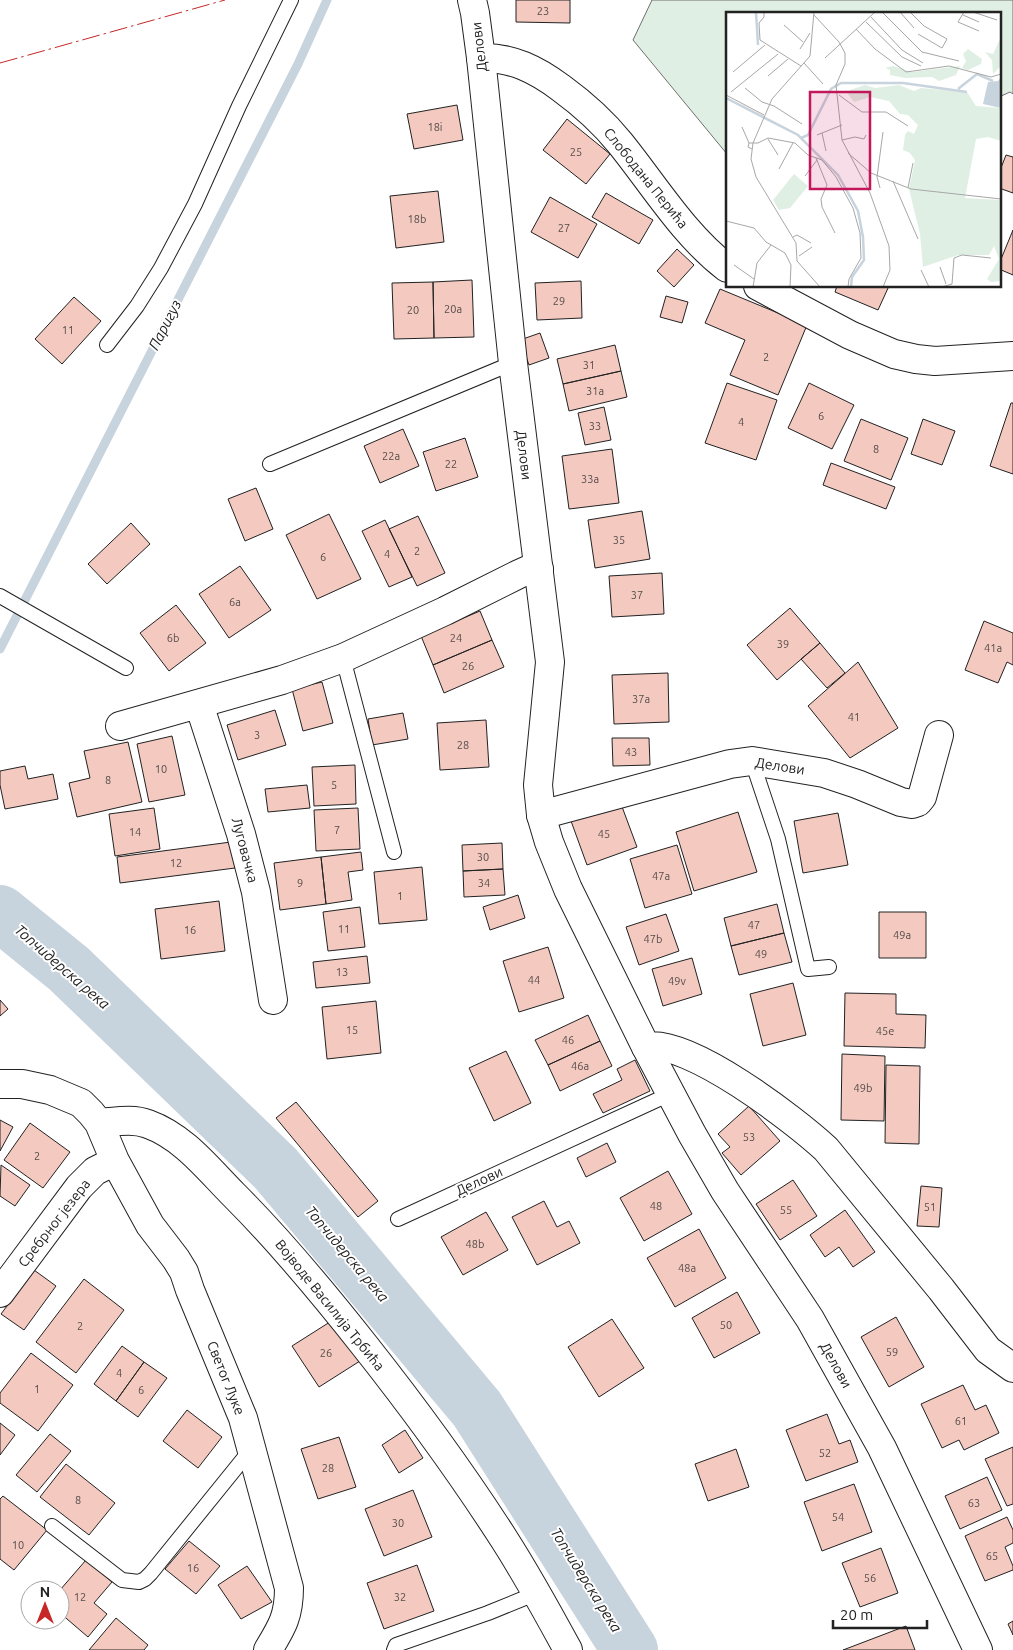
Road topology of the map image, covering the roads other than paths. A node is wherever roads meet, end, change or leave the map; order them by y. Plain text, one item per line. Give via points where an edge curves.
1 (291, 0) edge
2 (472, 0) edge
3 (481, 58) junction
4 (726, 267) edge
5 (762, 288) edge
6 (107, 345) dead end
7 (1013, 356) edge
8 (513, 363) junction
9 (270, 464) dead end
10 (539, 569) junction
11 (4, 598) edge
12 (343, 658) junction
13 (126, 668) dead end
14 (199, 704) junction
15 (120, 726) dead end
16 (939, 735) dead end
17 (752, 761) junction
18 (541, 815) junction
19 (394, 852) dead end
20 (830, 967) dead end
21 (273, 1000) dead end
22 (646, 1047) junction
23 (0, 1084) edge
24 (670, 1094) junction
25 (99, 1123) junction
26 (115, 1161) junction
27 (398, 1218) dead end
28 (0, 1293) edge
29 (1013, 1368) edge
30 (252, 1454) junction
31 (52, 1526) dead end
32 (536, 1593) junction
33 (268, 1650) edge
34 (394, 1650) edge
35 (568, 1650) edge
36 (978, 1650) edge

1 - 6 lane via 162,268
2 - 3 street, Делови
3 - 4 street, Слободана Перића via 504,59 530,68 575,98 619,141 701,246
3 - 8 street, Делови
5 - 7 street via 850,335 894,354 935,361
8 - 9 lane
8 - 10 street, Делови
10 - 12 street via 519,574
10 - 18 street, Делови via 550,662 538,785
11 - 13 lane
12 - 14 street
12 - 19 lane
14 - 15 street
14 - 21 street, Луговачка via 254,882
16 - 17 street, Делови via 922,797 912,804 831,775
17 - 18 street, Делови via 730,764
17 - 20 lane via 778,840 808,969
18 - 22 street, Делови via 568,889
22 - 24 street, Делови
22 - 29 street via 665,1047 696,1058 809,1133 826,1149 988,1350
23 - 25 street via 22,1084 50,1090 80,1104
24 - 27 lane, Делови
24 - 36 street, Делови via 725,1191 810,1319 882,1448
25 - 26 street, Светог Луке
25 - 32 street, Војводе Василија Трбића via 137,1121 164,1132 192,1151 263,1224 342,1317 438,1443
26 - 28 street, Сребрног језера via 95,1171 79,1187
26 - 30 street, Светог Луке via 150,1225 184,1272 243,1418
30 - 31 lane via 244,1458 151,1573 139,1582 122,1580
30 - 33 street, Светог Луке via 289,1588 289,1605 283,1625
32 - 34 lane via 396,1646
32 - 35 street, Војводе Василија Трбића

